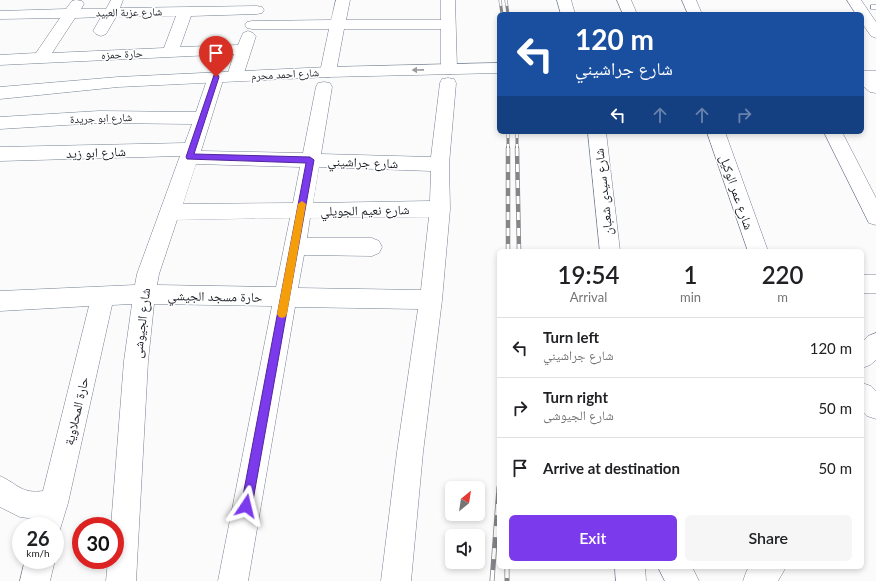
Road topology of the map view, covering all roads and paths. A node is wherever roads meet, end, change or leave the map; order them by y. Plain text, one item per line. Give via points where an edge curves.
1 (7, 0) edge
2 (41, 0) edge
3 (80, 0) edge
4 (343, 0) edge
5 (448, 0) edge
6 (564, 0) edge
7 (624, 0) edge
8 (688, 0) edge
9 (854, 0) edge
10 (259, 5) edge
11 (114, 6) edge
12 (155, 6) edge
13 (190, 7) edge
14 (0, 9) edge
15 (870, 10) edge
16 (567, 12) edge
17 (629, 12) edge
18 (693, 12) edge
19 (71, 13) junction
20 (31, 14) junction
21 (0, 15) edge
22 (338, 24) junction
23 (448, 24) junction
24 (252, 25) junction
25 (101, 31) dead end
26 (876, 33) edge
27 (244, 49) junction
28 (170, 52) junction
29 (41, 58) junction
30 (0, 60) edge
31 (497, 68) edge
32 (448, 76) junction
33 (876, 76) edge
34 (864, 77) edge
35 (326, 79) junction
36 (864, 79) edge
37 (221, 81) junction
38 (497, 82) edge
39 (876, 88) edge
40 (0, 93) edge
41 (0, 104) edge
42 (203, 118) junction
43 (0, 123) edge
44 (597, 134) edge
45 (717, 134) edge
46 (834, 134) edge
47 (191, 153) junction
48 (0, 154) edge
49 (310, 160) junction
50 (440, 164) junction
51 (440, 209) junction
52 (301, 210) junction
53 (170, 212) junction
54 (876, 217) edge
55 (294, 246) junction
56 (372, 247) dead end
57 (610, 249) edge
58 (757, 249) edge
59 (864, 284) edge
60 (876, 284) edge
61 (144, 294) junction
62 (103, 296) junction
63 (285, 297) junction
64 (431, 300) junction
65 (0, 301) edge
66 (876, 344) edge
67 (864, 355) edge
68 (864, 397) edge
69 (876, 407) edge
70 (0, 490) edge
71 (51, 514) edge
72 (38, 569) edge
73 (675, 569) edge
74 (769, 569) edge
75 (35, 581) edge
76 (121, 581) edge
77 (232, 581) edge
78 (396, 581) edge
79 (684, 581) edge
80 (758, 581) edge

1 - 14 street
2 - 20 street
3 - 19 street
4 - 22 street
5 - 23 street
6 - 16 street
7 - 17 street
8 - 18 street
9 - 15 street
10 - 13 street, شارع عزبة العبيد
10 - 24 street, شارع الجيوشى
11 - 12 street, شارع عزبة العبيد
11 - 19 street, شارع عزبة العبيد
11 - 25 street
12 - 13 street, شارع عزبة العبيد
13 - 28 street
15 - 26 street
19 - 20 street, شارع عزبة العبيد
19 - 29 street
20 - 21 street, شارع عزبة العبيد
22 - 23 street
22 - 24 street
22 - 35 street
23 - 32 street
24 - 27 street, شارع الجيوشى
27 - 28 street, حارة حمزه
27 - 37 street, شارع الجيوشى
28 - 29 street, حارة حمزه
29 - 30 street, حارة حمزه
31 - 32 street, شارع احمد محرم
32 - 35 street, شارع احمد محرم
32 - 38 street, شارع احمد محرم
32 - 50 street
33 - 34 street
35 - 37 street, شارع احمد محرم
35 - 37 street, شارع احمد محرم
35 - 49 street
36 - 39 street
37 - 40 street, شارع احمد محرم via 118,82
37 - 41 street, شارع احمد محرم
37 - 42 street, شارع الجيوشى
42 - 43 street, شارع ابو جريدة via 106,117
42 - 47 street, شارع الجيوشى
44 - 57 street, شارع سيدى شعبان
45 - 58 street, شارع عمر الوكيل
46 - 54 street
47 - 48 street, شارع ابو زيد
47 - 49 street, شارع جراشيني
47 - 53 street, شارع الجيوشى
49 - 50 street, شارع جراشيني
49 - 52 street
50 - 51 street
51 - 52 street, شارع نعيم الجويلي
51 - 64 street
52 - 53 street, شارع نعيم الجويلي
52 - 55 street
53 - 61 street, شارع الجيوشى via 148,274
55 - 56 street
55 - 63 street
59 - 60 street
61 - 62 street, حارة مسجد الجيشي
61 - 63 street, حارة مسجد الجيشي
61 - 76 street, شارع الجيوشى via 136,361
62 - 65 street, حارة مسجد الجيشي
62 - 71 street, حارة المحلاوية
63 - 64 street, حارة مسجد الجيشي
63 - 77 street
64 - 78 street via 410,452
66 - 67 street
68 - 69 street
70 - 71 street via 22,504
72 - 75 street
73 - 79 street
74 - 80 street

